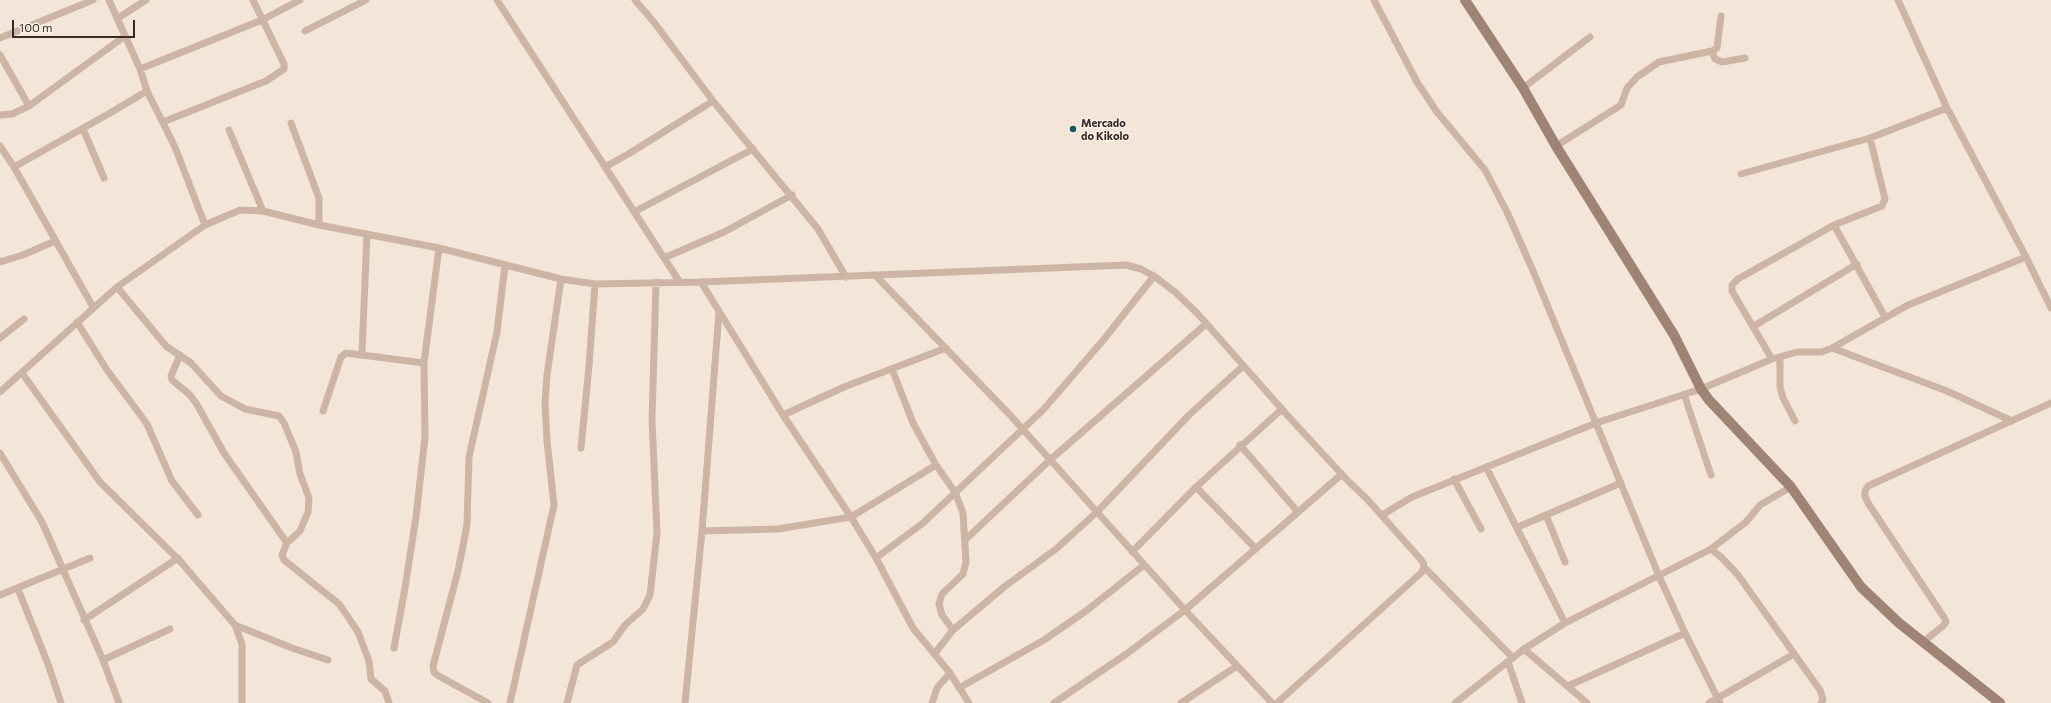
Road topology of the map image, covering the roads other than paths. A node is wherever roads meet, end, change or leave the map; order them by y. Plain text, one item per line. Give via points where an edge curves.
1 (92, 0) edge
2 (109, 0) edge
3 (146, 0) edge
4 (252, 0) edge
5 (300, 0) edge
6 (366, 0) edge
7 (497, 0) edge
8 (635, 0) edge
9 (1374, 0) edge
10 (1465, 0) edge
11 (1898, 0) edge
12 (1721, 16) dead end
13 (118, 18) junction
14 (262, 20) junction
15 (305, 31) dead end
16 (124, 36) junction
17 (1590, 37) dead end
18 (0, 38) edge
19 (1712, 52) junction
20 (0, 55) edge
21 (1745, 58) dead end
22 (140, 69) junction
23 (1523, 88) junction
24 (147, 91) junction
25 (713, 101) junction
26 (29, 106) junction
27 (1948, 108) junction
28 (0, 115) edge
29 (163, 122) junction
30 (291, 123) dead end
31 (83, 129) junction
32 (229, 130) dead end
33 (1870, 138) junction
34 (1556, 146) junction
35 (1, 149) edge
36 (753, 149) junction
37 (14, 167) junction
38 (605, 167) junction
39 (1741, 174) dead end
40 (104, 178) dead end
41 (792, 195) junction
42 (263, 211) junction
43 (634, 212) junction
44 (205, 225) junction
45 (319, 225) junction
46 (1834, 225) junction
47 (367, 234) junction
48 (55, 241) junction
49 (439, 248) junction
50 (2026, 257) junction
51 (664, 258) junction
52 (0, 262) edge
53 (1857, 264) junction
54 (506, 265) junction
55 (876, 276) junction
56 (1154, 276) junction
57 (846, 277) junction
58 (561, 279) junction
59 (679, 281) junction
60 (656, 282) junction
61 (701, 282) junction
62 (595, 284) junction
63 (117, 287) junction
64 (93, 308) junction
65 (2051, 308) edge
66 (719, 312) junction
67 (1885, 317) junction
68 (24, 319) dead end
69 (77, 322) junction
70 (1206, 324) junction
71 (1754, 326) junction
72 (0, 338) edge
73 (946, 348) junction
74 (1832, 348) junction
75 (362, 353) junction
76 (180, 355) junction
77 (1780, 357) junction
78 (1772, 359) junction
79 (424, 362) junction
80 (1243, 366) junction
81 (892, 369) junction
82 (22, 373) junction
83 (1701, 389) junction
84 (0, 392) edge
85 (1684, 394) junction
86 (2051, 403) edge
87 (1282, 409) junction
88 (323, 411) dead end
89 (783, 415) junction
90 (1795, 421) dead end
91 (2012, 421) junction
92 (1596, 423) junction
93 (1022, 429) junction
94 (1240, 445) junction
95 (580, 448) dead end
96 (0, 453) edge
97 (1050, 460) junction
98 (2, 465) edge
99 (936, 465) junction
100 (1486, 466) junction
101 (1342, 474) junction
102 (1711, 475) dead end
103 (1454, 480) junction
104 (1621, 483) junction
105 (1196, 487) junction
106 (1791, 487) junction
107 (955, 492) junction
108 (1097, 512) junction
109 (1298, 512) junction
110 (198, 515) dead end
111 (1382, 515) junction
112 (1546, 515) junction
113 (851, 517) junction
114 (1518, 527) junction
115 (1481, 529) dead end
116 (702, 531) junction
117 (966, 539) junction
118 (287, 543) junction
119 (1256, 548) junction
120 (1711, 549) junction
121 (1132, 552) junction
122 (90, 558) dead end
123 (178, 558) junction
124 (876, 558) junction
125 (1565, 562) dead end
126 (1144, 565) junction
127 (1424, 567) junction
128 (62, 571) junction
129 (1659, 576) junction
130 (18, 589) junction
131 (0, 596) edge
132 (1185, 610) junction
133 (84, 620) junction
134 (1564, 623) junction
135 (235, 626) junction
136 (170, 629) dead end
137 (953, 630) junction
138 (1684, 633) junction
139 (1923, 642) junction
140 (394, 648) dead end
141 (1524, 649) junction
142 (935, 654) junction
143 (1794, 654) junction
144 (103, 660) junction
145 (328, 660) dead end
146 (1511, 660) junction
147 (1237, 666) junction
148 (950, 673) junction
149 (1568, 686) junction
150 (959, 688) junction
151 (1718, 701) edge
152 (61, 703) edge
153 (119, 703) edge
154 (242, 703) edge
155 (389, 703) edge
156 (488, 703) edge
157 (510, 703) edge
158 (567, 703) edge
159 (686, 703) edge
160 (932, 703) edge
161 (969, 703) edge
162 (1054, 703) edge
163 (1181, 703) edge
164 (1272, 703) edge
165 (1277, 703) edge
166 (1455, 703) edge
167 (1522, 703) edge
168 (1587, 703) edge
169 (1709, 703) edge
170 (1821, 703) edge
171 (2000, 703) edge

1 - 18 street
2 - 13 street
3 - 13 street
4 - 14 street
5 - 14 street
6 - 15 street
7 - 38 street
8 - 25 street
9 - 92 street via 1417,82 1437,112 1485,170 1504,206
10 - 23 street
11 - 27 street
12 - 19 street via 1717,48
13 - 16 street
14 - 22 street
14 - 29 street via 284,64 284,69 266,81
16 - 22 street
16 - 26 street
17 - 23 street
19 - 21 street via 1715,59 1722,62
19 - 34 street via 1659,62 1637,77 1627,88 1622,105
20 - 26 street
22 - 24 street
23 - 34 street
24 - 29 street
24 - 31 street
25 - 36 street
25 - 38 street
26 - 28 street via 12,114
27 - 33 street
27 - 50 street
29 - 44 street via 186,172
30 - 45 street via 318,194
31 - 37 street
31 - 40 street
32 - 42 street
33 - 39 street
33 - 46 street via 1884,202 1882,206
34 - 83 street via 1674,335
35 - 37 street
36 - 41 street
36 - 43 street
37 - 48 street
38 - 43 street
41 - 51 street via 724,232
41 - 57 street via 818,228
42 - 44 street via 240,210
42 - 45 street
43 - 51 street
44 - 63 street
45 - 47 street
46 - 53 street
46 - 71 street via 1738,279 1732,285 1732,291
47 - 49 street
47 - 75 street
48 - 52 street
48 - 64 street
49 - 54 street
49 - 79 street
50 - 65 street
50 - 67 street
51 - 59 street
53 - 67 street
53 - 71 street
54 - 58 street
54 - 156 street via 497,332 469,457 466,525 458,571 434,666 437,676
55 - 56 street via 1126,265 1142,269
55 - 57 street
55 - 73 street
56 - 70 street via 1175,292
56 - 93 street via 1070,380
57 - 61 street
58 - 62 street
58 - 157 street via 545,403 554,505
59 - 60 street
59 - 61 street
60 - 62 street
60 - 158 street via 652,420 657,533 650,594 643,610 625,625 613,642 577,665
61 - 66 street
62 - 95 street
63 - 64 street
63 - 76 street via 166,346
64 - 69 street
66 - 89 street
66 - 116 street
67 - 74 street
68 - 72 street
69 - 82 street
69 - 110 street via 107,370 147,424 172,481
70 - 80 street
70 - 97 street
71 - 78 street
73 - 81 street
73 - 93 street
74 - 77 street via 1821,352 1797,352
74 - 91 street via 1947,391
75 - 79 street
75 - 88 street via 346,352 341,358
76 - 118 street via 171,376 172,380 190,394 224,453
76 - 118 street via 225,399 245,408 279,416 284,423 296,452 300,474 309,498 308,512 300,531
77 - 78 street
77 - 90 street via 1782,393
78 - 83 street
79 - 140 street via 425,438 414,532
80 - 87 street
80 - 108 street via 1189,415
81 - 89 street via 844,387
81 - 99 street via 908,412
82 - 84 street
82 - 123 street via 100,482
83 - 85 street
83 - 106 street via 1720,413
85 - 92 street
85 - 102 street
86 - 91 street
87 - 94 street
87 - 101 street
89 - 113 street
91 - 139 street via 1868,486 1864,491 1868,502 1945,619 1946,622
92 - 100 street
92 - 104 street
93 - 97 street
93 - 107 street
94 - 105 street
94 - 109 street
96 - 98 street
97 - 108 street
97 - 117 street
98 - 128 street via 42,522
99 - 107 street
99 - 113 street
100 - 103 street
100 - 114 street
101 - 109 street
101 - 111 street
103 - 111 street via 1412,497
103 - 115 street
104 - 112 street
104 - 129 street
105 - 119 street
105 - 121 street
106 - 120 street via 1760,505 1746,522
106 - 139 street via 1861,587
107 - 117 street via 963,513
107 - 124 street via 923,523
108 - 121 street
108 - 137 street via 1056,549 1004,587
109 - 119 street
111 - 127 street via 1423,562
112 - 114 street
112 - 125 street
113 - 116 street via 778,529
113 - 124 street
114 - 134 street
116 - 159 street
117 - 137 street via 966,562 962,574 942,594 939,604 942,615
118 - 155 street via 282,555 284,560 339,604 355,626 368,661 371,679 385,691
119 - 132 street
120 - 129 street
120 - 143 street via 1738,576
121 - 126 street
122 - 128 street
123 - 133 street
123 - 135 street
124 - 142 street via 913,628
126 - 132 street
126 - 150 street via 1054,634
127 - 146 street
127 - 165 street via 1422,572
128 - 130 street
128 - 133 street
129 - 134 street
129 - 138 street
130 - 131 street
130 - 152 street
132 - 147 street
132 - 162 street
133 - 144 street
134 - 141 street
135 - 145 street
135 - 154 street via 242,644
136 - 144 street
137 - 142 street
138 - 149 street
138 - 151 street
139 - 171 street
141 - 146 street
141 - 149 street
142 - 148 street
143 - 151 street
143 - 170 street via 1820,690 1823,699
144 - 153 street
146 - 166 street
146 - 167 street
147 - 163 street
147 - 164 street
148 - 150 street
148 - 160 street via 937,688
149 - 168 street
150 - 161 street
151 - 169 street

